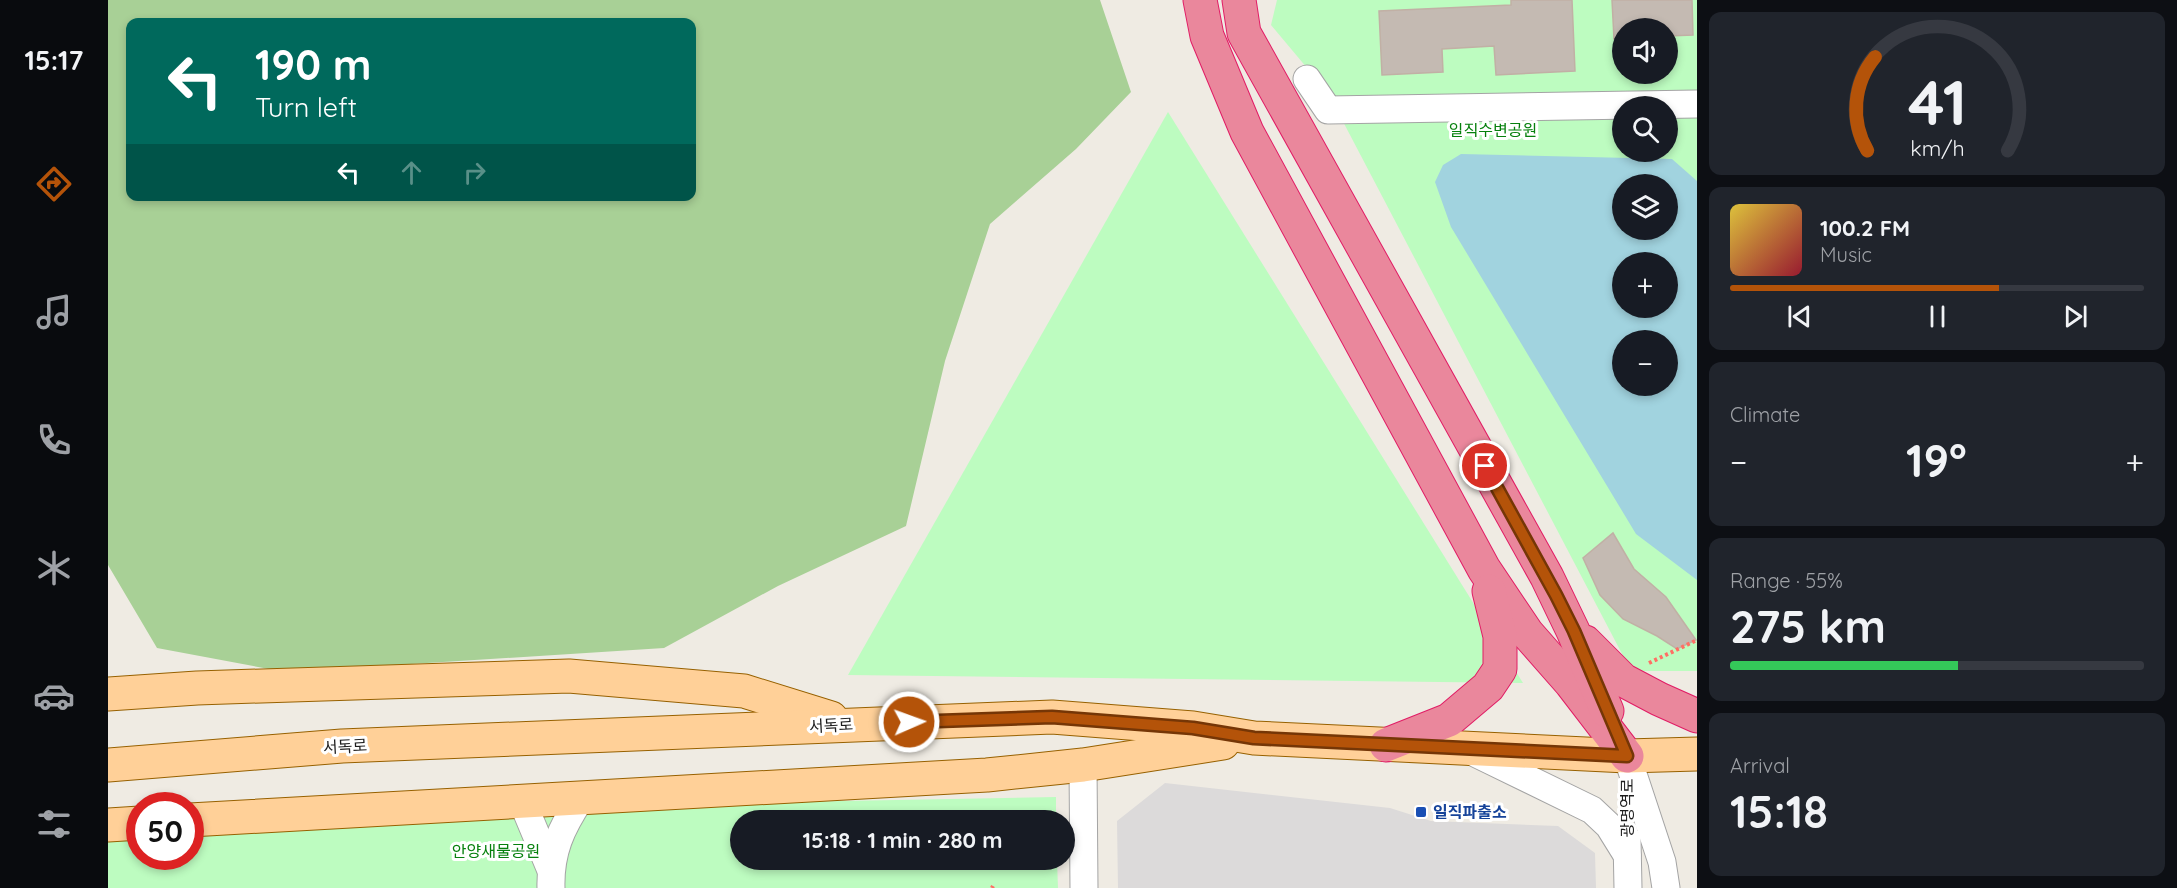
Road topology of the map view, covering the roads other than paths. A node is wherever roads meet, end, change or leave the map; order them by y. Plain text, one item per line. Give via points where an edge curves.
1 (1200, 0) edge
2 (1239, 0) edge
3 (1307, 79) dead end
4 (1697, 104) edge
5 (1484, 569) junction
6 (1574, 631) junction
7 (108, 694) edge
8 (1697, 716) edge
9 (853, 724) junction
10 (1254, 738) junction
11 (1386, 745) junction
12 (1465, 748) junction
13 (1697, 754) edge
14 (1627, 756) junction
15 (108, 765) edge
16 (1083, 765) junction
17 (581, 798) junction
18 (522, 801) junction
19 (204, 819) edge
20 (126, 824) edge
21 (108, 825) edge
22 (1627, 855) junction
23 (551, 878) edge
24 (1084, 888) edge
25 (1628, 888) edge
26 (1665, 888) edge

1 - 5 highway via 1207,36 1247,132
2 - 6 highway via 1245,33
3 - 4 street via 1328,110
5 - 11 highway via 1500,636 1500,669 1488,687 1449,720
5 - 14 highway via 1527,633
6 - 8 highway via 1623,680
6 - 14 highway
7 - 9 main road via 569,676 744,691
9 - 10 main road, 서독로 via 1052,717 1193,728
9 - 15 main road, 서독로 via 342,746
10 - 11 main road, 서독로
10 - 16 main road
11 - 12 main road, 서독로
12 - 14 main road, 서독로
12 - 22 street via 1592,810 1609,826
13 - 14 main road, 서독로
14 - 22 street, 광명역로
14 - 26 street, 광명역로 via 1662,862
16 - 17 main road via 987,775
16 - 24 street
17 - 18 main road
17 - 23 street via 558,836
18 - 19 main road
18 - 23 street
20 - 21 main road
22 - 25 street, 광명역로

